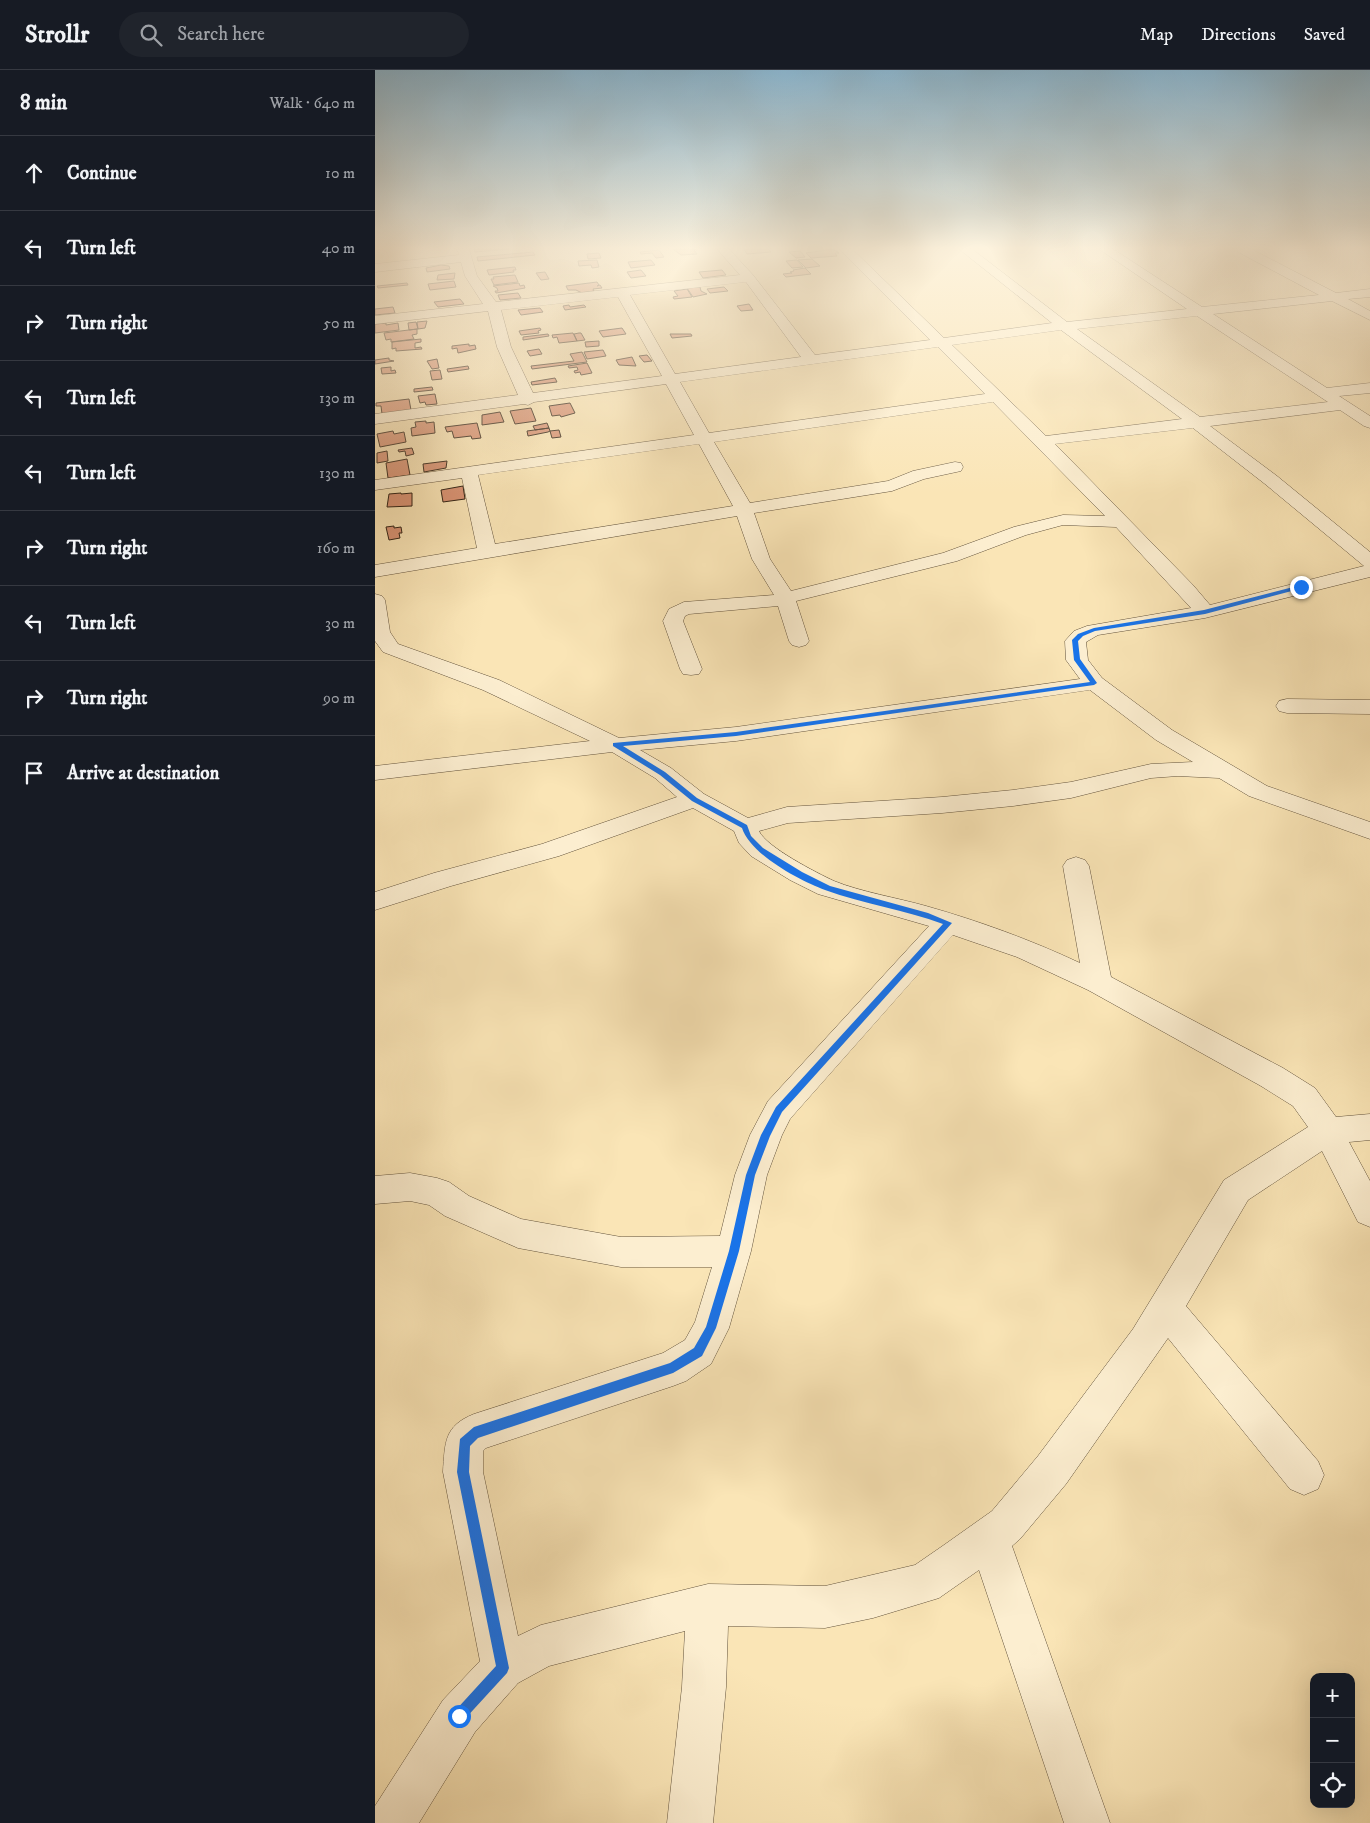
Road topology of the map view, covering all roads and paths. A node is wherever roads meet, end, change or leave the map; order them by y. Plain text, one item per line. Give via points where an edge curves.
1 (502, 331) edge
2 (644, 331) edge
3 (789, 331) edge
4 (928, 331) edge
5 (1026, 331) edge
6 (1071, 331) edge
7 (1231, 331) edge
8 (939, 342) junction
9 (811, 360) junction
10 (670, 378) junction
11 (1370, 388) edge
12 (1325, 393) junction
13 (997, 397) junction
14 (528, 400) junction
15 (1343, 405) junction
16 (375, 419) edge
17 (1370, 422) edge
18 (1196, 423) junction
19 (705, 438) junction
20 (1042, 441) junction
21 (955, 467) dead end
22 (469, 472) junction
23 (375, 485) edge
24 (744, 509) junction
25 (1122, 522) junction
26 (487, 551) junction
27 (1370, 562) edge
28 (375, 571) edge
29 (1370, 571) edge
30 (1301, 587) junction
31 (1186, 589) junction
32 (785, 597) junction
33 (375, 600) edge
34 (1205, 612) junction
35 (799, 641) dead end
36 (691, 669) dead end
37 (1094, 683) junction
38 (1287, 706) dead end
39 (1370, 707) edge
40 (616, 745) junction
41 (1223, 772) junction
42 (375, 773) edge
43 (695, 799) junction
44 (745, 827) junction
45 (1370, 831) edge
46 (1076, 866) dead end
47 (375, 901) edge
48 (948, 923) junction
49 (1099, 983) junction
50 (1370, 1127) edge
51 (1329, 1131) junction
52 (375, 1190) edge
53 (1370, 1212) edge
54 (734, 1251) junction
55 (1165, 1308) junction
56 (1304, 1475) dead end
57 (989, 1538) junction
58 (708, 1605) junction
59 (503, 1668) junction
60 (392, 1823) edge
61 (690, 1823) edge
62 (1087, 1823) edge

1 - 14 street via 504,347
2 - 10 street
3 - 9 street
4 - 8 street
5 - 8 street
6 - 18 street
7 - 12 street
8 - 9 street
8 - 13 street
9 - 10 street
10 - 14 street
10 - 19 street
11 - 12 street
12 - 15 street
13 - 19 street
13 - 20 street
14 - 16 street
15 - 17 street
15 - 18 street
18 - 20 street
18 - 27 street
19 - 22 street
19 - 24 street
20 - 25 street
21 - 24 street via 892,486
22 - 23 street
22 - 26 street
24 - 26 street
24 - 32 street via 761,559
25 - 31 street
25 - 32 street via 1063,520 1048,523 949,558
26 - 28 street
29 - 30 street
30 - 31 street
30 - 34 street
31 - 34 street
32 - 35 street
32 - 36 street via 684,608 676,613 673,621
33 - 40 street via 380,632 390,648 491,685
34 - 37 street via 1094,630 1081,635 1075,640 1077,660
37 - 40 street via 736,734
37 - 41 street via 1163,735
38 - 39 street
40 - 42 street
40 - 43 street via 663,773
41 - 44 street via 1151,771 1071,790 1013,798 787,815
41 - 45 street via 1258,791
43 - 44 street
43 - 47 street via 550,850
44 - 48 street via 760,850 827,888
46 - 49 street
48 - 49 street via 1027,950
48 - 54 street via 779,1110 751,1175
49 - 51 street via 1272,1076 1304,1097
50 - 51 street
51 - 53 street
51 - 55 street via 1235,1190
52 - 54 street via 410,1187 437,1192 457,1206 518,1233 621,1252
54 - 59 street via 711,1328 698,1352 673,1368 474,1433 464,1443 463,1472
55 - 56 street
55 - 57 street via 1146,1341 1052,1470 1006,1525
57 - 58 street via 924,1583 873,1597 825,1607
57 - 62 street
58 - 59 street via 541,1648
58 - 61 street via 704,1687
59 - 60 street via 459,1716

